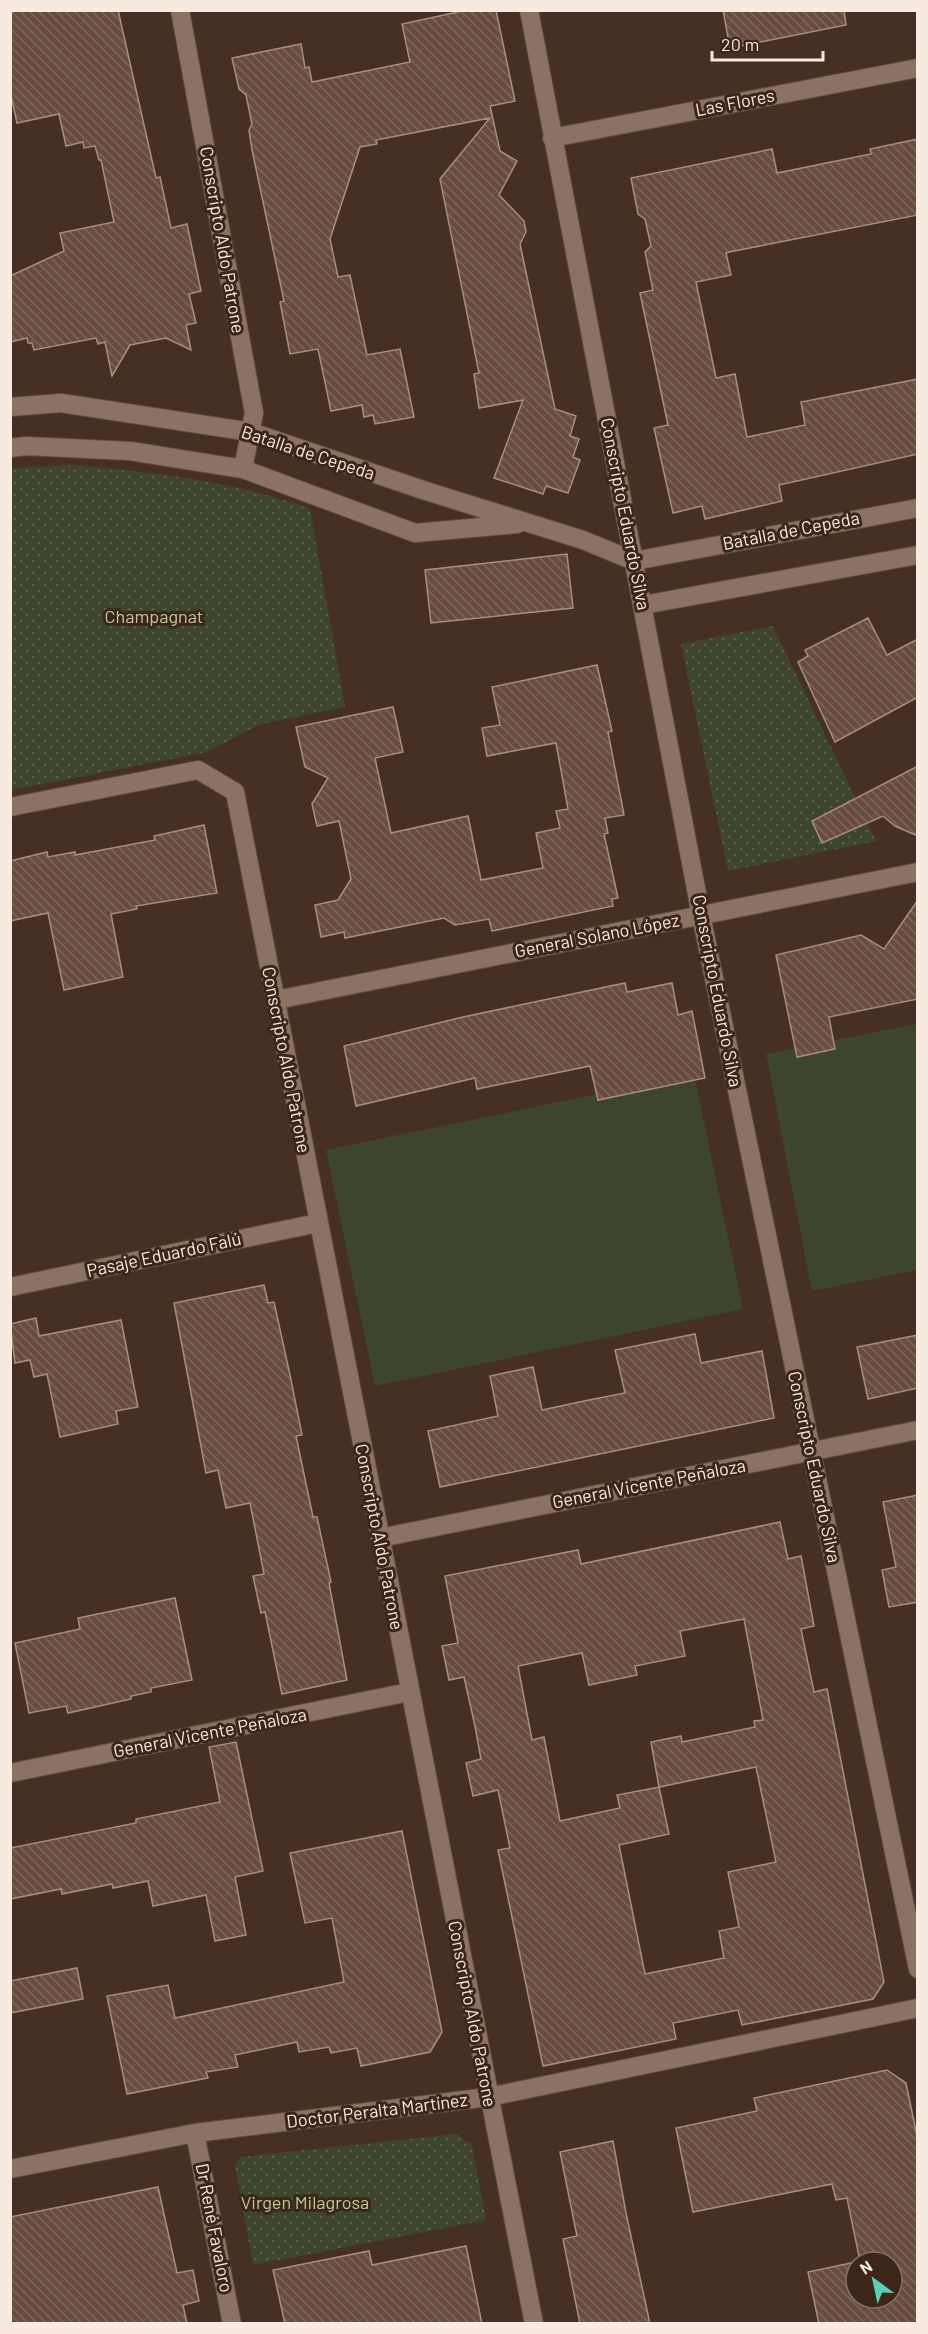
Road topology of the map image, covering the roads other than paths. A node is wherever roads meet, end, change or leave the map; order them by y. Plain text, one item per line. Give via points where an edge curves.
1 (180, 10) edge
2 (528, 10) edge
3 (918, 68) edge
4 (552, 138) junction
5 (10, 407) edge
6 (250, 432) junction
7 (10, 448) edge
8 (243, 469) junction
9 (918, 508) edge
10 (527, 524) junction
11 (918, 555) edge
12 (634, 561) junction
13 (643, 605) junction
14 (10, 807) edge
15 (918, 872) edge
16 (701, 915) junction
17 (276, 1000) junction
18 (318, 1222) junction
19 (10, 1287) edge
20 (918, 1430) edge
21 (811, 1452) junction
22 (380, 1538) junction
23 (409, 1692) junction
24 (10, 1773) edge
25 (918, 1969) edge
26 (918, 2008) edge
27 (489, 2097) junction
28 (195, 2133) junction
29 (10, 2169) edge
30 (232, 2324) edge
31 (534, 2324) edge

1 - 6 street, Conscripto Aldo Patrone via 254,413
2 - 4 street, Conscripto Eduardo Silva
3 - 4 street, Las Flores
4 - 12 street, Conscripto Eduardo Silva
5 - 6 street, Batalla de Cepeda via 62,403
6 - 8 street, Conscripto Aldo Patrone
6 - 10 street, Batalla de Cepeda
7 - 8 street, Batalla de Cepeda via 130,451
8 - 10 street, Batalla de Cepeda via 416,533
9 - 12 street, Batalla de Cepeda
10 - 12 street, Batalla de Cepeda via 583,540
11 - 13 street
12 - 13 street, Conscripto Eduardo Silva
13 - 16 street, Conscripto Eduardo Silva
14 - 17 street, Conscripto Aldo Patrone via 198,770 235,792
15 - 16 street, General Solano López
16 - 17 street, General Solano López
16 - 21 street, Conscripto Eduardo Silva
17 - 18 street, Conscripto Aldo Patrone
18 - 19 street, Pasaje Eduardo Falú
18 - 22 street, Conscripto Aldo Patrone
20 - 21 street, General Vicente Peñaloza
21 - 22 street, General Vicente Peñaloza
21 - 25 street, Conscripto Eduardo Silva
22 - 23 street, Conscripto Aldo Patrone
23 - 24 street, General Vicente Peñaloza
23 - 27 street, Conscripto Aldo Patrone
26 - 27 street, Doctor Peralta Martínez
27 - 28 street, Doctor Peralta Martínez
27 - 31 street, Conscripto Aldo Patrone
28 - 29 street, Doctor Peralta Martínez
28 - 30 street, Dr René Favaloro

